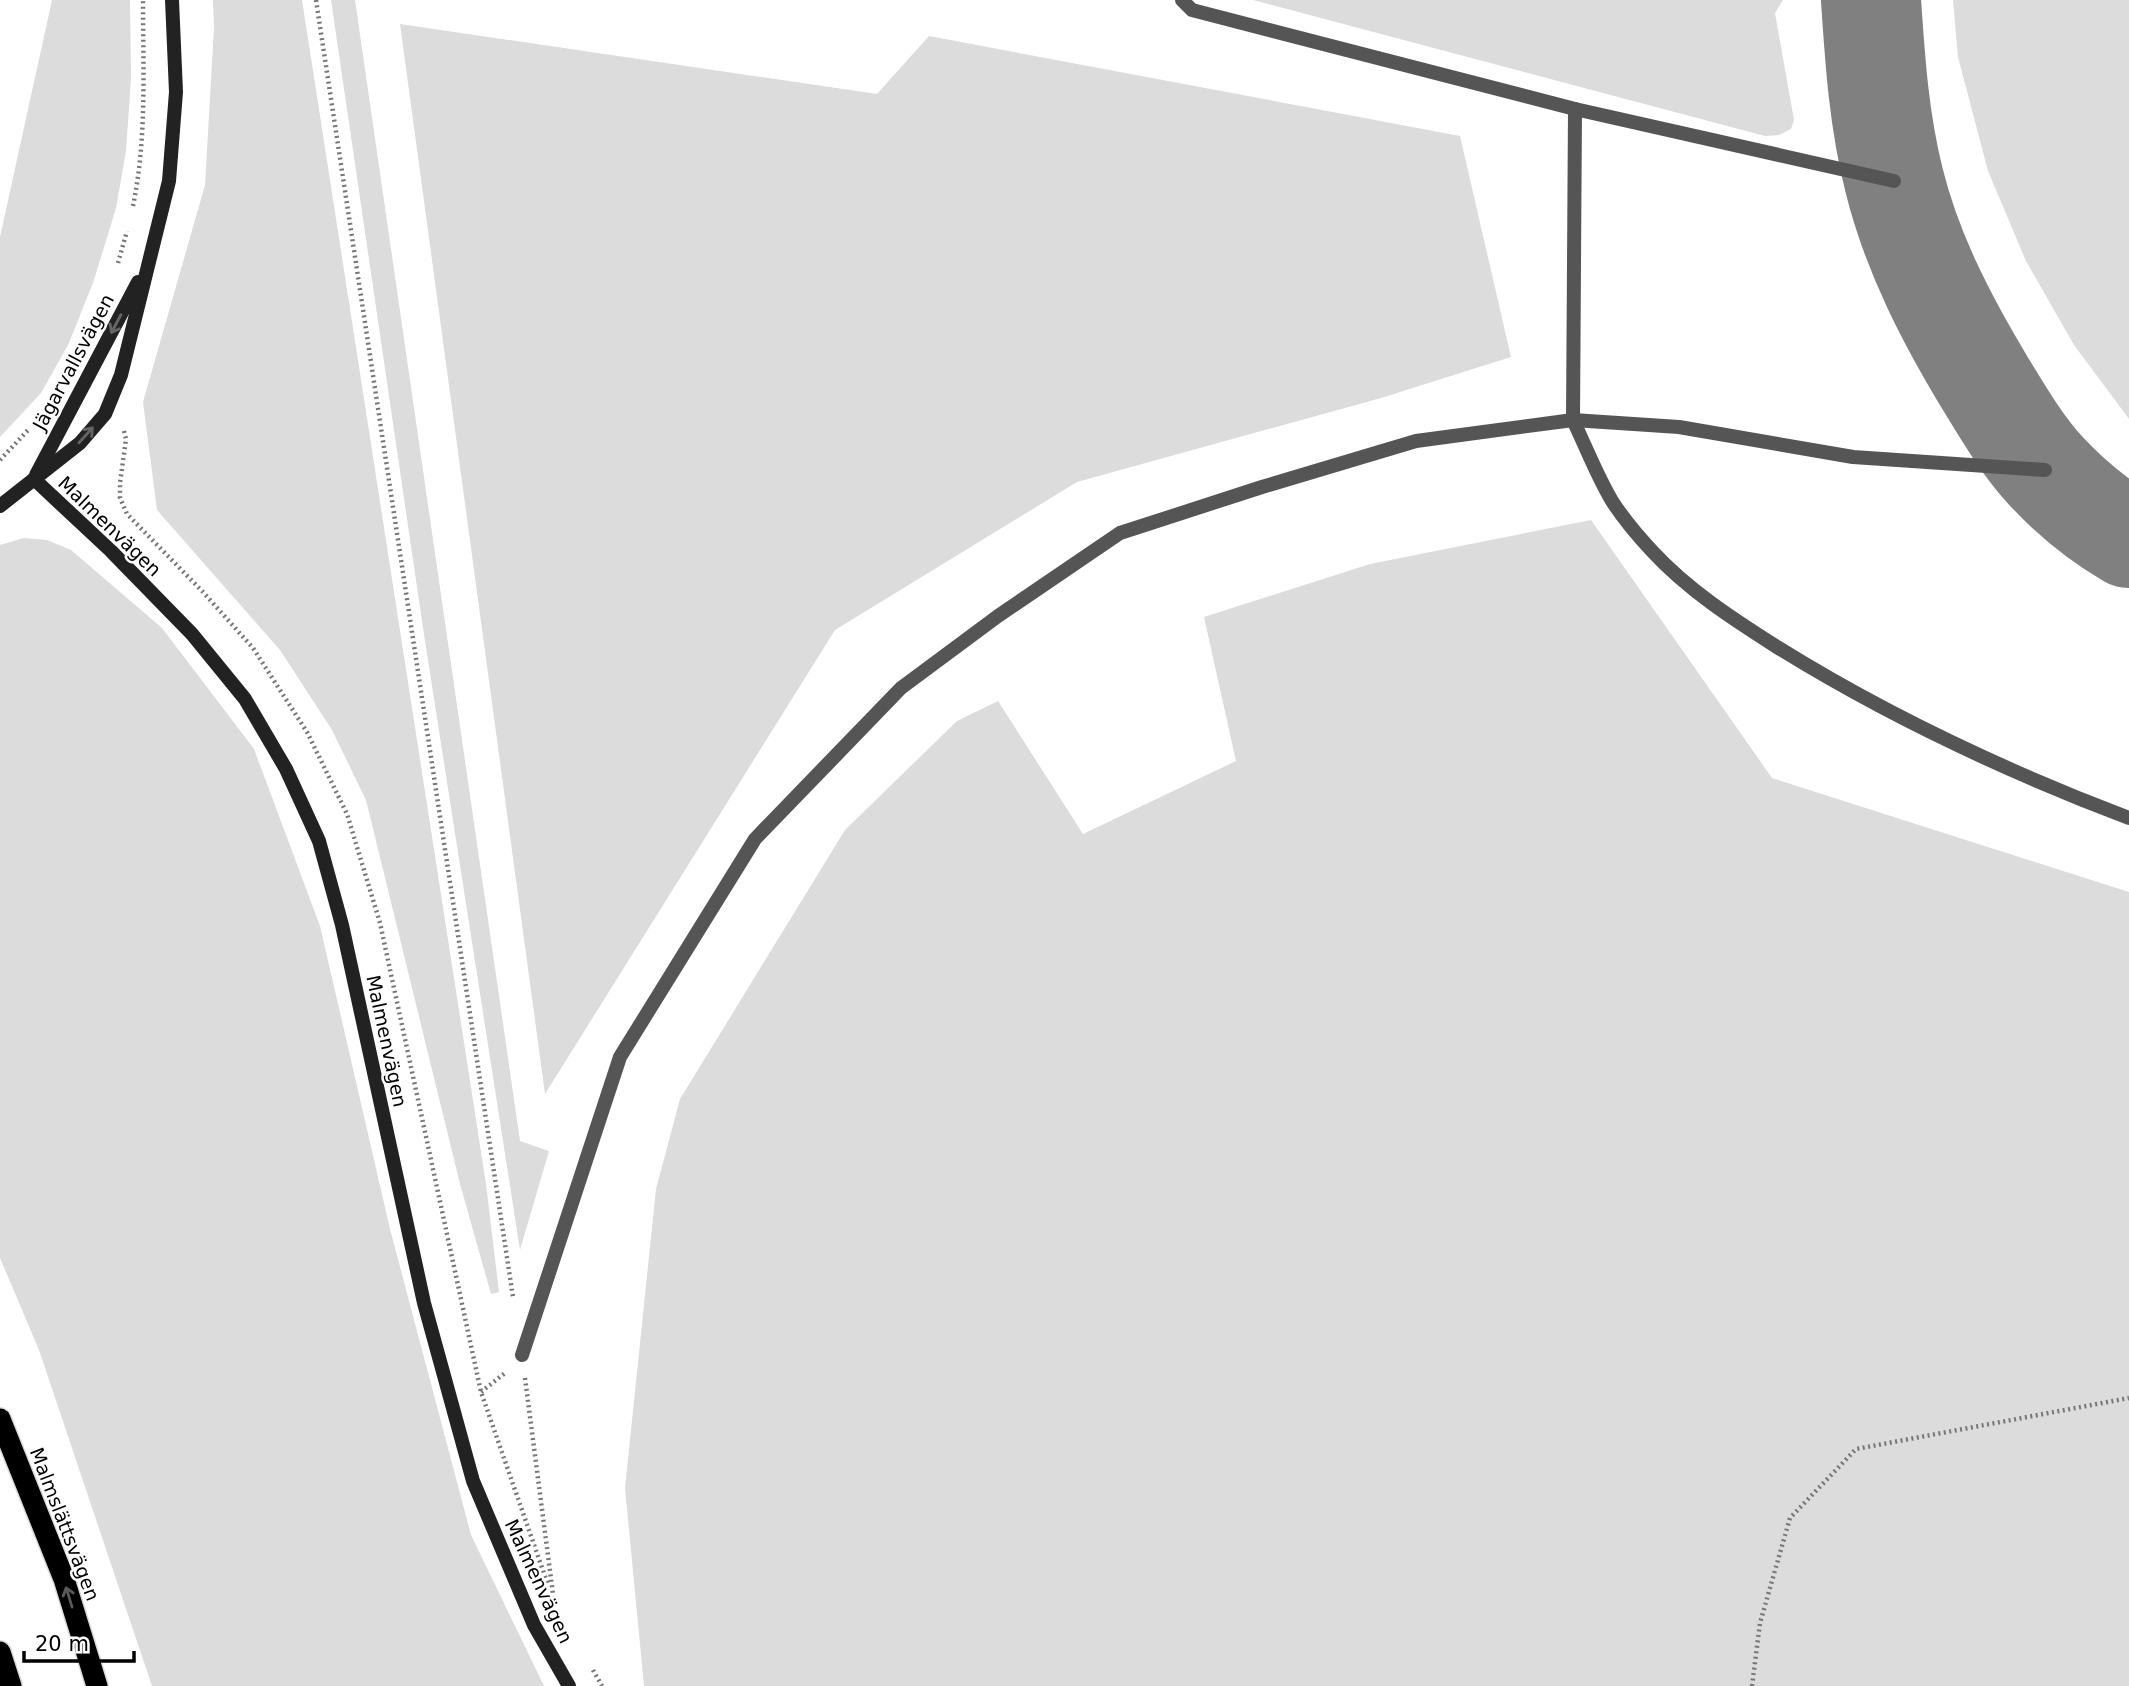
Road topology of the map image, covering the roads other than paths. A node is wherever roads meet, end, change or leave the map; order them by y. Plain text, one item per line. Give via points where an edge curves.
1 (172, 0) edge
2 (1182, 0) edge
3 (1575, 109) junction
4 (1894, 181) dead end
5 (147, 263) junction
6 (1573, 420) junction
7 (2045, 470) dead end
8 (34, 479) junction
9 (0, 506) edge
10 (2129, 818) edge
11 (522, 1355) road end
12 (0, 1419) edge
13 (0, 1652) edge
14 (11, 1686) edge
15 (97, 1686) edge
16 (569, 1686) edge

1 - 5 street, Jägarvallsvägen via 176,92 169,181
2 - 3 street via 1192,10
3 - 4 street
3 - 6 street
5 -> 8 street, Jägarvallsvägen
8 -> 5 street, Jägarvallsvägen via 80,443 105,414 121,376
6 - 7 street via 1679,427 1853,457
6 - 10 street via 1612,501 1652,551 1697,593 1838,684 1933,733
6 - 11 street via 1416,441 1120,533 901,688 755,839 620,1057
8 - 9 street, Jägarvallsvägen
8 - 16 street, Malmenvägen via 192,634 245,699 286,769 319,841 342,925 424,1303 473,1481 534,1625
15 -> 12 highway, Malmslättsvägen via 64,1579
13 - 14 highway

